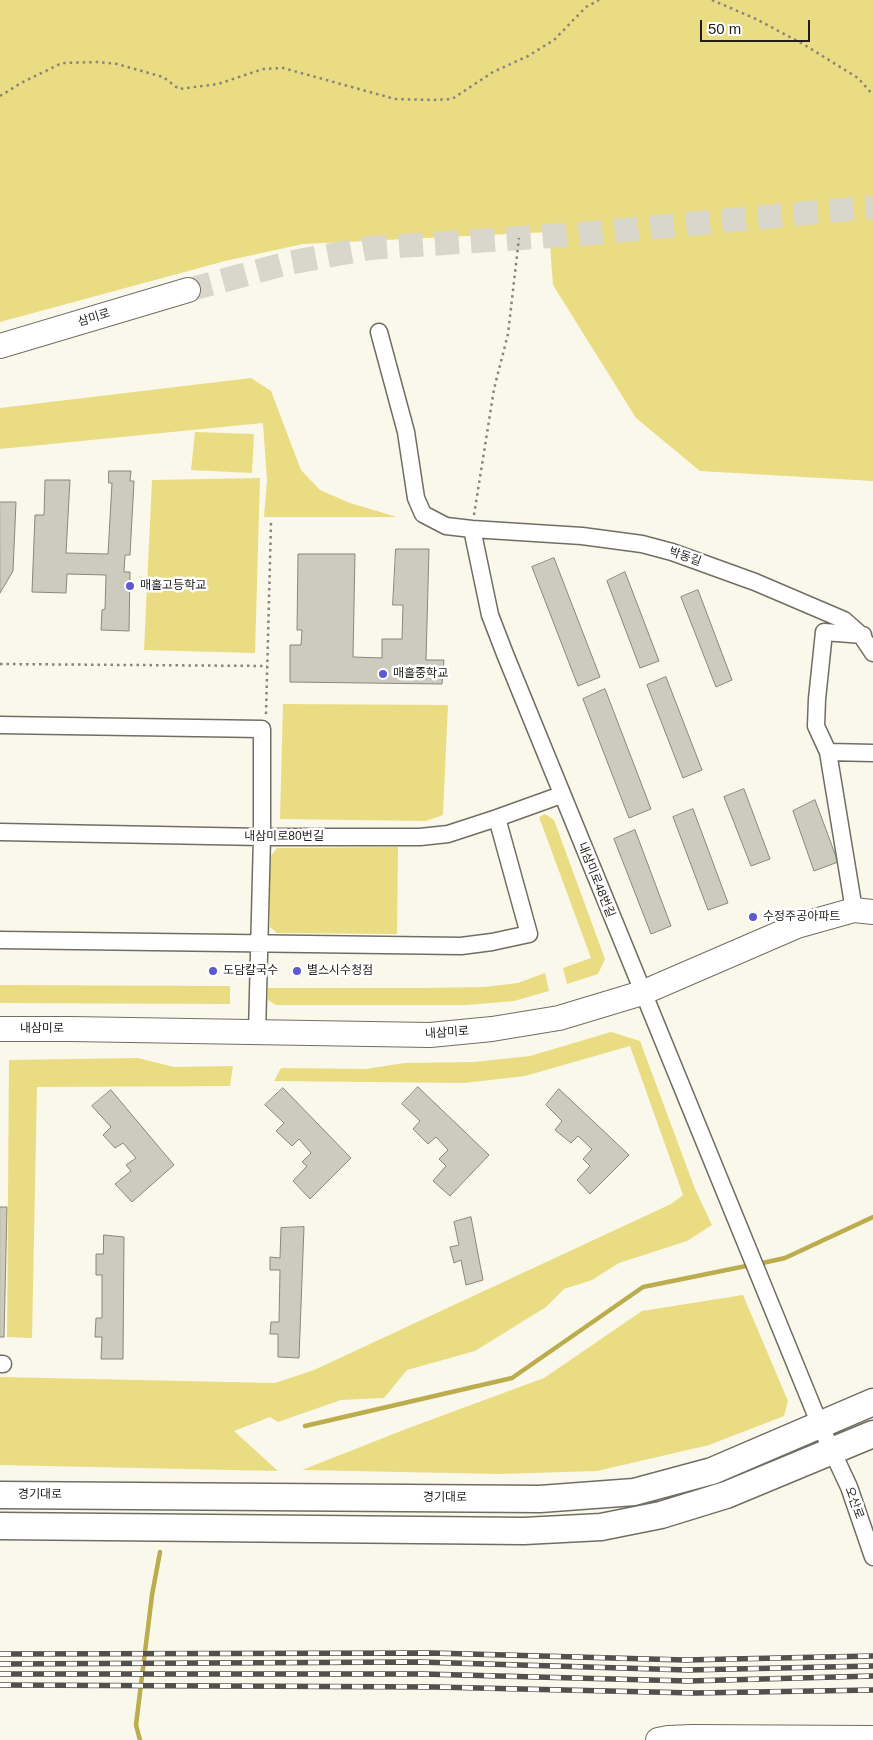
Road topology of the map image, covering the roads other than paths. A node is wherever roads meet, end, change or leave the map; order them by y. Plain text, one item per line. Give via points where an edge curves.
1 (188, 290) tunnel mouth
2 (379, 332) dead end
3 (0, 346) edge
4 (472, 529) junction
5 (867, 635) edge
6 (873, 653) edge
7 (0, 725) edge
8 (828, 752) junction
9 (873, 753) edge
10 (561, 795) junction
11 (497, 818) junction
12 (0, 832) edge
13 (262, 837) junction
14 (863, 911) edge
15 (0, 940) edge
16 (258, 943) junction
17 (642, 993) junction
18 (0, 1029) edge
19 (257, 1033) junction
20 (764, 1289) joint
21 (873, 1402) edge
22 (820, 1425) junction
23 (873, 1434) edge
24 (831, 1451) junction
25 (0, 1495) edge
26 (0, 1526) edge
27 (873, 1557) edge
28 (873, 1738) edge
29 (665, 1739) edge

1 - 3 street, 삼미로
2 - 4 street, 박동길 via 406,432 416,498 423,514 446,526
4 - 5 street, 박동길 via 582,536 642,544 756,582 844,620
4 - 10 street, 내삼미로48번길 via 490,615
5 - 6 street, 박동길
5 - 8 street via 824,632 816,726
7 - 13 street via 262,729
8 - 9 street
8 - 14 street
10 - 11 street, 내삼미로80번길
10 - 17 street, 내삼미로48번길
11 - 13 street, 내삼미로80번길 via 448,834 420,837
11 - 16 street via 529,934 462,946
12 - 13 street, 내삼미로80번길
13 - 16 street
14 - 17 street, 내삼미로 via 797,926
15 - 16 street
16 - 19 street
17 - 19 street, 내삼미로 via 559,1018 492,1029 430,1035
17 - 20 street, 내삼미로48번길
18 - 19 street, 내삼미로
20 - 22 street, 오산로
21 - 22 main road, 경기대로
22 - 24 street, 오산로
22 - 25 main road, 경기대로 via 712,1471 634,1492 540,1499
23 - 24 main road
24 - 26 main road via 726,1495 661,1515 601,1527 515,1531
24 - 27 street, 오산로 via 849,1487
28 - 29 street

